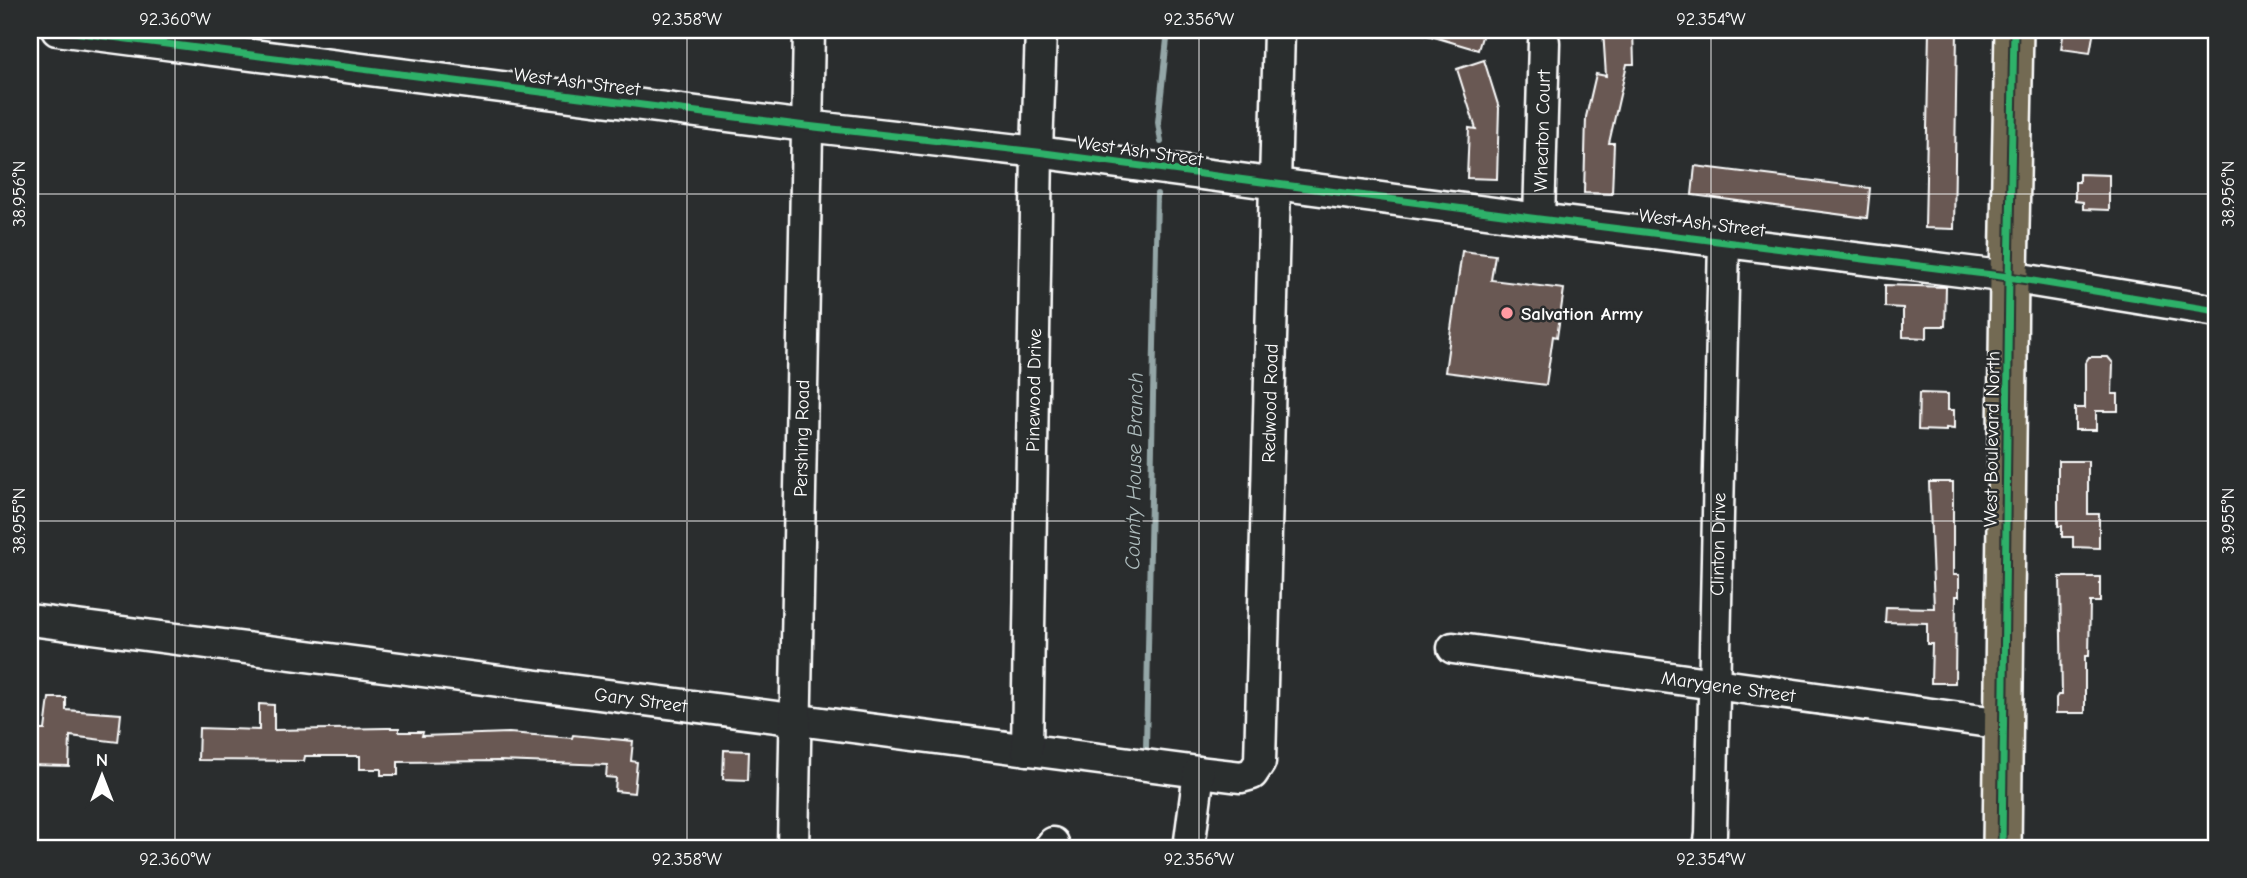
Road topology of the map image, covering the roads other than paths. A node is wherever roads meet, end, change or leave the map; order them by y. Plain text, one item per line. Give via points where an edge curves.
1 (57, 30) edge
2 (809, 30) edge
3 (1041, 30) edge
4 (1279, 30) edge
5 (2014, 30) edge
6 (1544, 43) dead end
7 (806, 126) junction
8 (1037, 152) junction
9 (1275, 185) junction
10 (1539, 219) junction
11 (1724, 240) junction
12 (2009, 277) junction
13 (2217, 311) edge
14 (30, 620) edge
15 (1452, 648) dead end
16 (1714, 685) junction
17 (795, 719) junction
18 (2004, 724) junction
19 (1027, 750) junction
20 (1199, 772) junction
21 (1252, 774) joint
22 (793, 848) edge
23 (1189, 848) edge
24 (1709, 848) edge
25 (2002, 848) edge

1 - 7 street, West Ash Street
2 - 7 street, Pershing Road
3 - 8 street, Pinewood Drive
4 - 9 street, Redwood Road
5 - 12 main road, West Boulevard North
6 - 10 street, Wheaton Court
7 - 8 street, West Ash Street
7 - 17 street, Pershing Road
8 - 9 street, West Ash Street
8 - 19 street, Pinewood Drive
9 - 10 street, West Ash Street
9 - 21 street, Redwood Road via 1259,762
10 - 11 street, West Ash Street
11 - 12 street, West Ash Street
11 - 16 street, Clinton Drive
12 - 13 street, West Ash Street
12 - 18 main road, West Boulevard North
14 - 17 street, Gary Street
15 - 16 street, Marygene Street
16 - 18 street, Marygene Street
16 - 24 street, Clinton Drive
17 - 19 street, Gary Street
17 - 22 street, Pershing Road
18 - 25 main road, West Boulevard North
19 - 20 street, Gary Street
20 - 21 street, Gary Street
20 - 23 street

